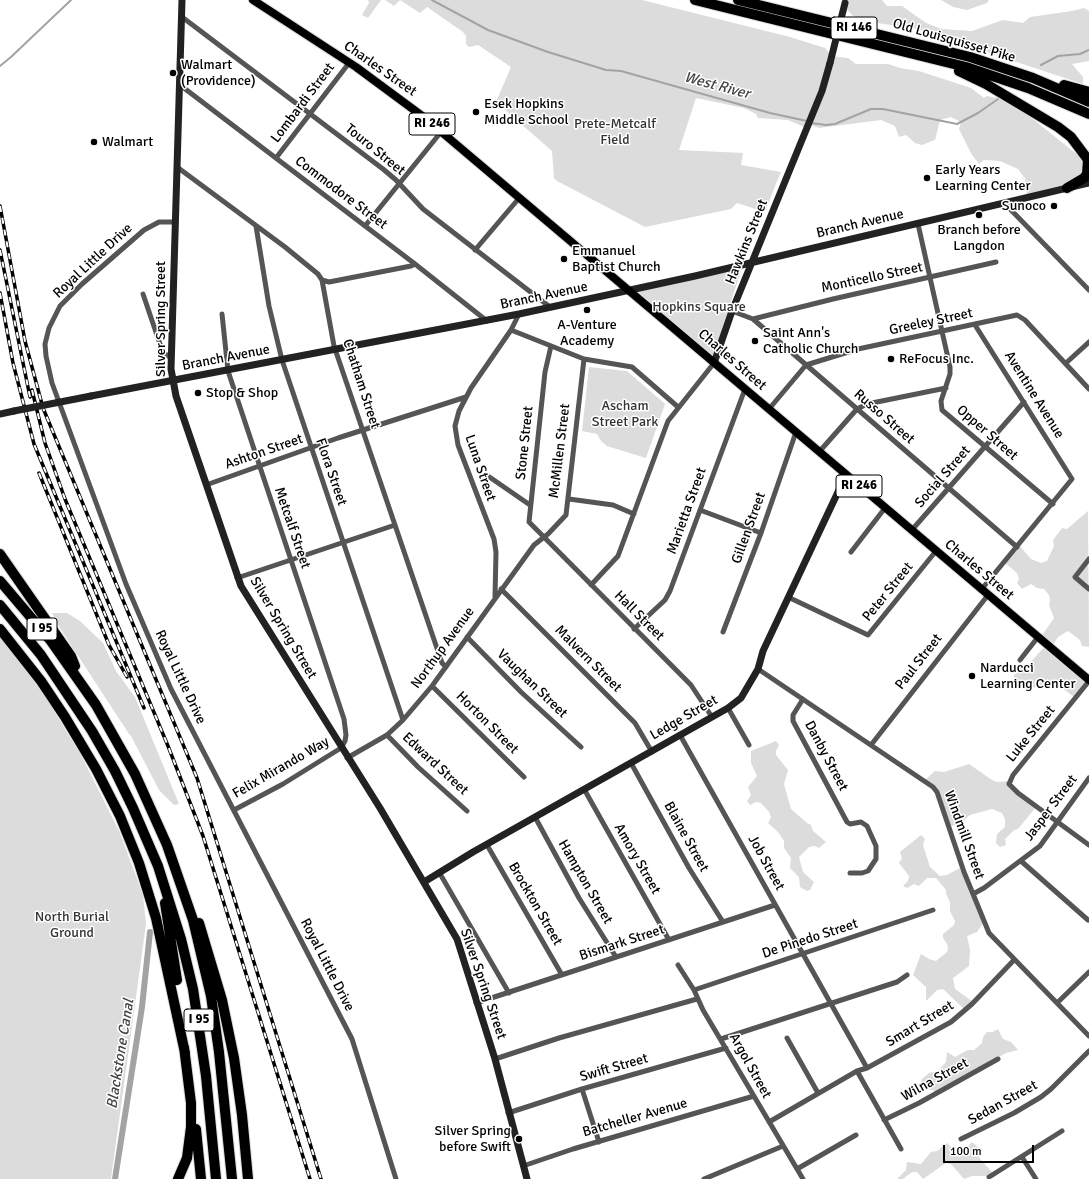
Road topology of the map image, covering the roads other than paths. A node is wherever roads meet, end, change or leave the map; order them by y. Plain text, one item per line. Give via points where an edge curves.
1 (182, 0) edge
2 (253, 0) edge
3 (695, 0) edge
4 (738, 0) edge
5 (845, 1) edge
6 (182, 17) junction
7 (932, 58) junction
8 (349, 63) junction
9 (1012, 71) junction
10 (180, 85) junction
11 (1089, 92) edge
12 (1089, 102) edge
13 (1089, 114) edge
14 (311, 115) junction
15 (441, 132) junction
16 (276, 158) junction
17 (1088, 160) edge
18 (177, 167) junction
19 (399, 183) junction
20 (1089, 183) edge
21 (1067, 188) junction
22 (520, 196) junction
23 (1008, 202) junction
24 (175, 222) junction
25 (918, 224) junction
26 (256, 226) junction
27 (365, 226) junction
28 (475, 250) junction
29 (753, 262) junction
30 (996, 262) dead end
31 (415, 264) junction
32 (930, 278) junction
33 (322, 280) junction
34 (1088, 286) edge
35 (630, 291) junction
36 (143, 294) dead end
37 (550, 307) junction
38 (732, 311) junction
39 (222, 314) dead end
40 (519, 314) junction
41 (753, 319) junction
42 (487, 321) junction
43 (975, 325) junction
44 (511, 330) junction
45 (942, 332) junction
46 (1089, 342) edge
47 (551, 346) junction
48 (336, 350) junction
49 (171, 358) junction
50 (584, 359) junction
51 (282, 360) junction
52 (714, 363) junction
53 (1066, 363) junction
54 (806, 365) junction
55 (228, 371) junction
56 (172, 381) junction
57 (946, 388) junction
58 (745, 389) junction
59 (1089, 389) edge
60 (466, 397) junction
61 (1024, 402) junction
62 (678, 407) junction
63 (769, 409) junction
64 (857, 410) junction
65 (0, 414) edge
66 (363, 431) junction
67 (796, 432) junction
68 (311, 448) junction
69 (985, 448) junction
70 (819, 452) junction
71 (258, 467) junction
72 (846, 474) junction
73 (488, 476) dead end
74 (206, 484) junction
75 (948, 488) junction
76 (569, 499) junction
77 (1053, 504) junction
78 (530, 505) junction
79 (885, 508) junction
80 (700, 510) junction
81 (634, 514) junction
82 (395, 525) junction
83 (911, 531) junction
84 (761, 533) junction
85 (543, 537) junction
86 (343, 543) junction
87 (1017, 547) junction
88 (936, 551) junction
89 (851, 552) dead end
90 (0, 554) edge
91 (291, 559) junction
92 (1089, 559) edge
93 (237, 578) junction
94 (0, 580) edge
95 (591, 585) junction
96 (501, 589) junction
97 (1089, 589) edge
98 (981, 590) junction
99 (988, 595) junction
100 (495, 597) junction
101 (790, 598) junction
102 (0, 605) edge
103 (0, 629) edge
104 (634, 629) junction
105 (723, 632) dead end
106 (1038, 637) junction
107 (467, 638) junction
108 (1020, 660) dead end
109 (446, 667) junction
110 (758, 669) junction
111 (1089, 680) edge
112 (80, 681) junction
113 (432, 686) junction
114 (803, 699) junction
115 (728, 708) junction
116 (712, 717) junction
117 (403, 720) junction
118 (387, 735) junction
119 (680, 735) junction
120 (749, 745) dead end
121 (871, 745) junction
122 (581, 747) dead end
123 (341, 748) junction
124 (652, 752) junction
125 (348, 758) junction
126 (631, 763) junction
127 (524, 777) dead end
128 (1089, 778) edge
129 (584, 789) junction
130 (234, 810) junction
131 (467, 811) dead end
132 (535, 817) junction
133 (1057, 823) junction
134 (487, 845) junction
135 (1089, 845) edge
136 (1021, 861) junction
137 (158, 866) junction
138 (439, 872) junction
139 (850, 873) dead end
140 (424, 882) junction
141 (973, 894) junction
142 (186, 898) junction
143 (775, 905) junction
144 (933, 910) dead end
145 (1088, 920) edge
146 (723, 922) junction
147 (669, 940) junction
148 (804, 954) junction
149 (616, 958) junction
150 (1014, 960) junction
151 (678, 965) dead end
152 (1089, 972) edge
153 (562, 975) junction
154 (907, 975) dead end
155 (694, 990) junction
156 (509, 993) junction
157 (697, 1000) junction
158 (832, 1002) junction
159 (476, 1003) junction
160 (1057, 1003) junction
161 (1089, 1036) edge
162 (787, 1038) dead end
163 (722, 1039) junction
164 (726, 1048) junction
165 (1089, 1051) edge
166 (185, 1053) junction
167 (998, 1058) dead end
168 (495, 1059) junction
169 (867, 1068) junction
170 (857, 1072) junction
171 (582, 1089) junction
172 (818, 1093) junction
173 (754, 1096) junction
174 (191, 1103) junction
175 (508, 1113) junction
176 (242, 1115) junction
177 (884, 1120) junction
178 (769, 1122) junction
179 (1062, 1131) dead end
180 (856, 1135) dead end
181 (961, 1139) dead end
182 (599, 1142) junction
183 (783, 1146) junction
184 (901, 1149) dead end
185 (1022, 1157) junction
186 (523, 1166) junction
187 (797, 1168) junction
188 (990, 1177) dead end
189 (178, 1179) edge
190 (201, 1179) edge
191 (216, 1179) edge
192 (232, 1179) edge
193 (248, 1179) edge
194 (255, 1179) edge
195 (396, 1179) edge
196 (528, 1179) edge
197 (704, 1179) edge
198 (803, 1179) edge
199 (1036, 1179) edge

1 - 6 main road, Silver Spring Street
2 - 8 main road, Charles Street / RI 246
3 - 7 highway, RI 146
4 - 9 highway, Old Louisquisset Pike / RI 146 via 939,49
5 - 29 main road, Hawkins Street, bridge via 830,63 811,118
6 - 10 main road, Silver Spring Street
6 - 14 street, Touro Street
7 - 13 highway, Old Louisquisset Pike / RI 146 via 1008,80
7 - 17 highway via 986,84 1058,128 1070,137
8 - 14 street, Lombardi Street
8 - 15 main road, Charles Street / RI 246
9 - 11 highway
9 - 12 highway, Old Louisquisset Pike / RI 146
10 - 16 street, Commodore Street
10 - 18 main road, Silver Spring Street
14 - 16 street, Lombardi Street
14 - 19 street, Touro Street
15 - 19 street
15 - 22 main road, Charles Street / RI 246
16 - 27 street, Commodore Street
17 - 21 highway via 1087,174
18 - 24 main road, Silver Spring Street
18 - 26 street
19 - 27 street
19 - 28 street, Touro Street via 424,210
20 - 21 main road, Branch Avenue
21 - 23 main road, Branch Avenue
22 - 28 street
22 - 35 main road, Charles Street / RI 246
23 - 25 main road, Branch Avenue
23 - 34 street via 1011,210
24 - 49 main road, Silver Spring Street
24 - 130 street, Royal Little Drive via 159,222 144,230 66,299 49,328 46,356 63,415 142,622 180,707
25 - 29 main road, Branch Avenue
25 - 32 street, Opper Street
26 - 33 street via 318,274
26 - 51 street, Flora Street via 269,306
27 - 31 street, Commodore Street
28 - 37 street, Touro Street
29 - 35 main road, Branch Avenue
29 - 38 main road, Hawkins Street
30 - 32 street, Monticello Street
31 - 33 street via 330,282
31 - 42 street, Commodore Street
32 - 41 street, Monticello Street
32 - 45 street, Opper Street
33 - 48 street, Chatham Street
35 - 37 main road, Branch Avenue
35 - 52 main road, Charles Street / RI 246
36 - 49 street via 164,353
37 - 40 main road, Branch Avenue
38 - 41 street, Russo Street
38 - 52 main road, Hawkins Street
39 - 55 street, Metcalf Street
40 - 42 main road, Branch Avenue
40 - 44 street, Luna Street
41 - 54 street, Russo Street
42 - 48 main road, Branch Avenue
43 - 45 street, Greeley Street
43 - 53 street, Greeley Street via 1014,315 1020,316
43 - 61 street, Aventine Avenue
44 - 47 street
44 - 60 street, Luna Street
45 - 54 street, Greeley Street via 858,350
45 - 57 street, Opper Street via 950,367
46 - 53 street
47 - 50 street
47 - 78 street, Stone Street via 544,379
48 - 51 main road, Branch Avenue
48 - 66 street, Chatham Street
49 - 56 main road, Silver Spring Street
50 - 62 street via 632,367
50 - 76 street, McMillen Street
51 - 55 main road, Branch Avenue
51 - 68 street, Flora Street
52 - 58 main road, Charles Street / RI 246
52 - 62 street, Hawkins Street
53 - 59 street, Greeley Street
54 - 63 street
54 - 64 street, Russo Street
55 - 56 main road, Branch Avenue
55 - 71 street, Metcalf Street
56 - 65 main road, Branch Avenue, bridge
56 - 74 main road, Silver Spring Street
57 - 64 street via 873,403
57 - 69 street, Opper Street via 941,401 942,410
58 - 63 main road, Charles Street / RI 246
58 - 80 street, Marietta Street
60 - 66 street, Ashton Street
60 - 100 street, Luna Street via 457,419 456,441 494,539
61 - 69 street, Social Street
61 - 77 street, Aventine Avenue via 1072,479
62 - 81 street, Hawkins Street via 668,421
63 - 67 main road, Charles Street / RI 246
64 - 70 street
64 - 75 street, Russo Street
66 - 68 street, Ashton Street
66 - 82 street, Chatham Street
67 - 70 main road, Charles Street / RI 246
67 - 84 street, Gillen Street
68 - 71 street, Ashton Street
68 - 86 street, Flora Street
69 - 75 street, Social Street via 973,458
69 - 77 street, Opper Street
70 - 72 main road, Charles Street / RI 246
71 - 74 street, Ashton Street
71 - 91 street, Metcalf Street
72 - 79 main road, Charles Street / RI 246
72 - 101 main road, Ledge Street
73 - 78 street
74 - 93 main road, Silver Spring Street
75 - 83 street, Social Street
75 - 87 street, Russo Street
76 - 81 street via 613,505
76 - 85 street, McMillen Street via 566,515
77 - 87 street
78 - 85 street, Stone Street via 529,522
79 - 83 main road, Charles Street / RI 246
79 - 89 street
80 - 84 street
80 - 104 street, Marietta Street via 667,596
81 - 95 street, Hawkins Street via 618,556
82 - 86 street
82 - 109 street, Chatham Street via 442,663
83 - 88 main road, Charles Street / RI 246
84 - 105 street, Gillen Street
85 - 95 street, Hall Street
85 - 96 street, Northup Avenue
86 - 91 street
86 - 117 street, Flora Street
87 - 98 street
88 - 98 main road, Charles Street / RI 246
88 - 101 street, Peter Street via 868,635
90 - 112 highway via 71,656
91 - 93 street
91 - 123 street, Metcalf Street via 344,719 346,735
92 - 97 street via 1074,577
93 - 123 main road, Silver Spring Street
94 - 112 highway, I 95 via 44,632
95 - 104 street, Hall Street
96 - 100 street, Northup Avenue
96 - 124 street, Malvern Street via 635,723
98 - 99 main road, Charles Street / RI 246
99 - 106 main road, Charles Street / RI 246
99 - 121 street, Paul Street
100 - 107 street, Northup Avenue
101 - 110 main road, Ledge Street via 764,650
102 - 137 highway, I 95 via 41,656 92,731 127,796
103 - 166 highway via 62,712 120,816 150,899 166,958
104 - 116 street, Hall Street via 691,685
106 - 108 street
106 - 111 main road, Charles Street / RI 246
107 - 109 street, Northup Avenue
107 - 122 street, Vaughan Street
109 - 113 street, Northup Avenue
110 - 114 street, Windmill Street
110 - 115 main road, Ledge Street via 740,698
111 - 133 street, Luke Street via 1013,775 1009,784
112 - 142 highway, I 95 via 114,734 143,789
113 - 117 street, Northup Avenue
113 - 127 street, Horton Street
114 - 121 street, Windmill Street
114 - 139 street, Danby Street via 793,715 793,721 850,824 861,822 867,826 877,851 876,859 868,871
115 - 116 main road, Ledge Street
115 - 120 street
116 - 119 main road, Ledge Street
117 - 118 street, Northup Avenue
118 - 125 street, Northup Avenue
118 - 131 street, Edward Street
119 - 124 main road, Ledge Street
119 - 143 street, Job Street
121 - 141 street, Windmill Street via 935,789
123 - 125 main road, Silver Spring Street
123 - 130 street, Felix Mirando Way via 283,784
124 - 126 main road, Ledge Street
125 - 140 main road, Silver Spring Street
126 - 129 main road, Ledge Street
126 - 146 street, Blaine Street via 689,868
128 - 133 street, Jasper Street
129 - 132 main road, Ledge Street
129 - 147 street, Amory Street
130 - 195 street, Royal Little Drive via 352,1040
132 - 134 main road, Ledge Street
132 - 149 street, Hampton Street via 579,898
133 - 135 street
133 - 136 street, Jasper Street via 1040,846
134 - 138 main road, Ledge Street
134 - 153 street, Brockton Street
136 - 141 street, Jasper Street
136 - 145 street
137 - 166 highway
137 - 191 highway, I 95 via 181,939 194,995 206,1076
138 - 140 main road, Ledge Street
138 - 156 street
140 - 159 main road, Silver Spring Street via 457,939
141 - 150 street, Windmill Street via 989,933
142 - 176 highway via 202,927 220,990 234,1058
142 - 192 highway, I 95 via 213,1007 220,1052
143 - 146 street, Bismark Street
143 - 148 street, Job Street
144 - 148 street, De Pinedo Street
146 - 147 street, Bismark Street
147 - 149 street, Bismark Street
148 - 155 street, De Pinedo Street
148 - 158 street, Job Street
149 - 153 street, Bismark Street
150 - 160 street, Windmill Street
150 - 169 street, Smart Street via 956,1018
151 - 155 street, Argol Street
152 - 160 street
153 - 156 street, Bismark Street
154 - 158 street via 897,982
155 - 157 street, Argol Street
156 - 159 street, Bismark Street
157 - 163 street, Argol Street
157 - 168 street via 559,1038
158 - 163 street
158 - 169 street, Job Street
159 - 168 main road, Silver Spring Street
160 - 161 street, Windmill Street
162 - 172 street
163 - 164 street, Argol Street
164 - 171 street, Swift Street
164 - 173 street, Argol Street
165 - 181 street, Sedan Street via 1041,1097
166 - 174 highway
167 - 177 street, Wilna Street via 919,1104
168 - 175 main road, Silver Spring Street
169 - 170 street, Smart Street
170 - 172 street
170 - 177 street
171 - 175 street, Swift Street
171 - 182 street
172 - 178 street
173 - 178 street, Argol Street
173 - 182 street, Batcheller Avenue
174 - 189 highway via 190,1144 185,1165
174 - 190 highway
175 - 186 main road, Silver Spring Street
176 - 193 highway
176 - 194 highway
177 - 184 street
178 - 183 street, Argol Street
179 - 185 street
180 - 187 street
182 - 186 street, Batcheller Avenue
183 - 187 street, Argol Street
183 - 197 street
185 - 188 street
185 - 199 street
186 - 196 main road, Silver Spring Street
187 - 198 street, Argol Street

